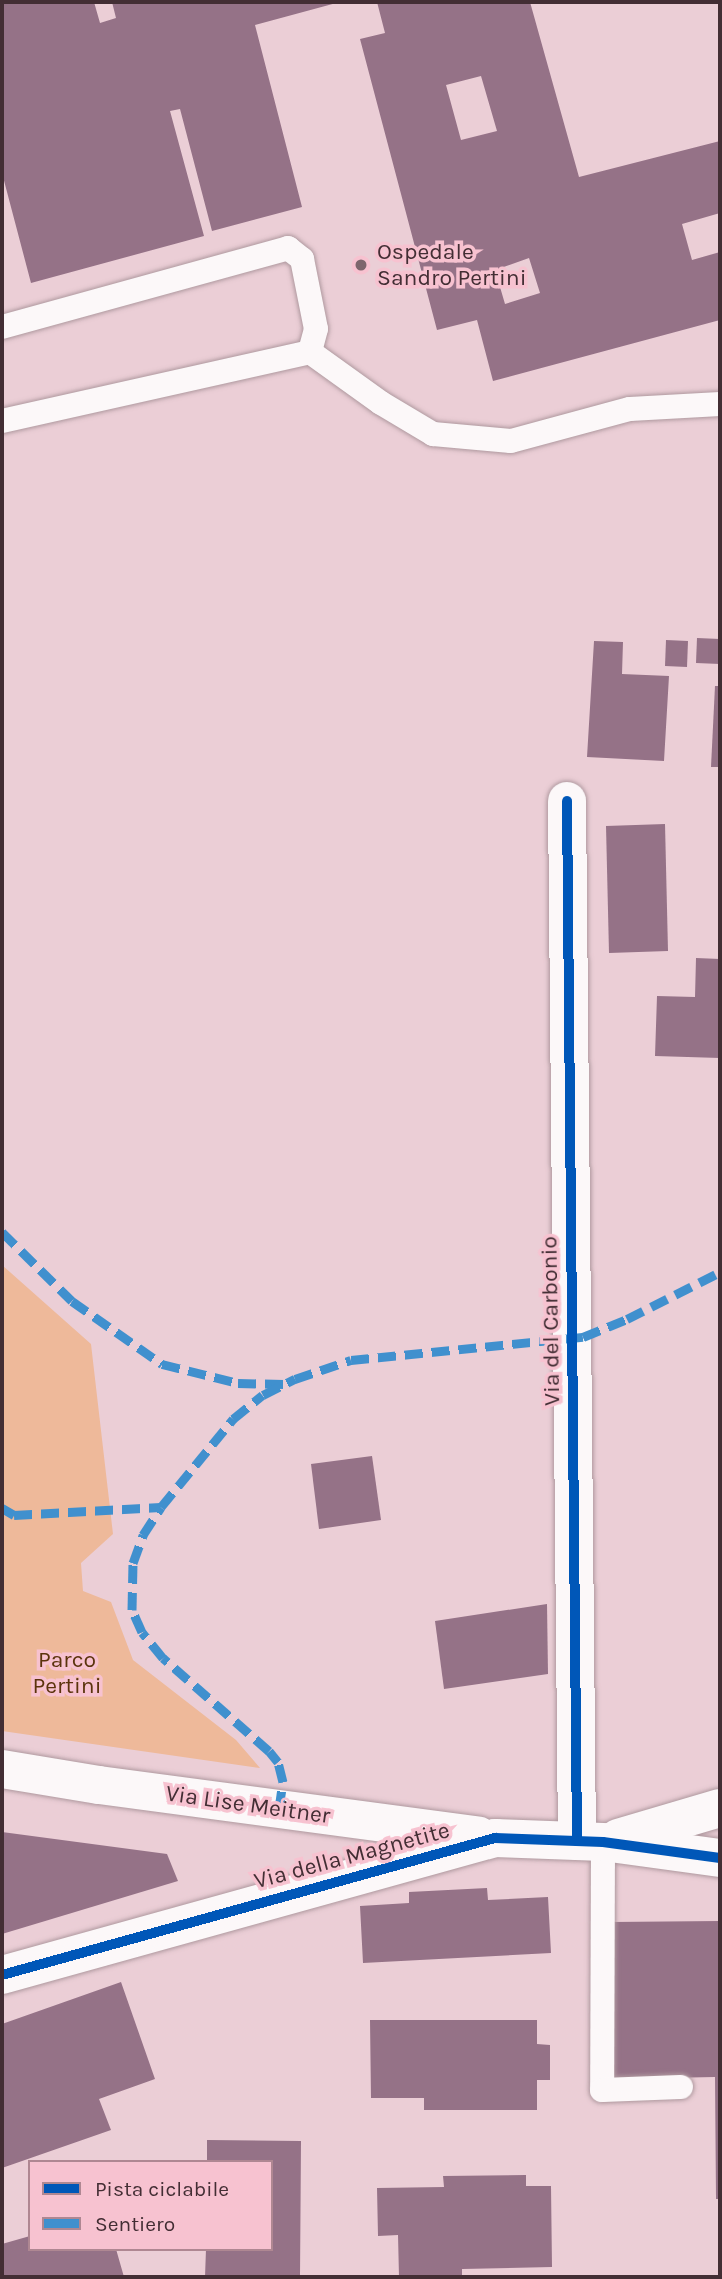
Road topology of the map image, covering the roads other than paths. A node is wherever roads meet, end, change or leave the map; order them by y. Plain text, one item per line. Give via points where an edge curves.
1 (2, 327) edge
2 (310, 352) junction
3 (720, 404) edge
4 (2, 421) edge
5 (567, 801) dead end
6 (2, 1769) edge
7 (720, 1808) edge
8 (495, 1839) junction
9 (590, 1842) junction
10 (720, 1858) edge
11 (2, 1975) edge
12 (681, 2087) dead end

1 - 2 lane via 288,248 302,259 316,329
2 - 3 lane via 433,434 511,441 630,409
2 - 4 lane
5 - 9 street, Via del Carbonio
6 - 8 street, Via Lise Meitner
7 - 9 street, Via della Magnetite
8 - 9 street, Via della Magnetite
8 - 11 street, Via della Magnetite
9 - 10 street, Via della Magnetite
9 - 12 lane via 602,2090

